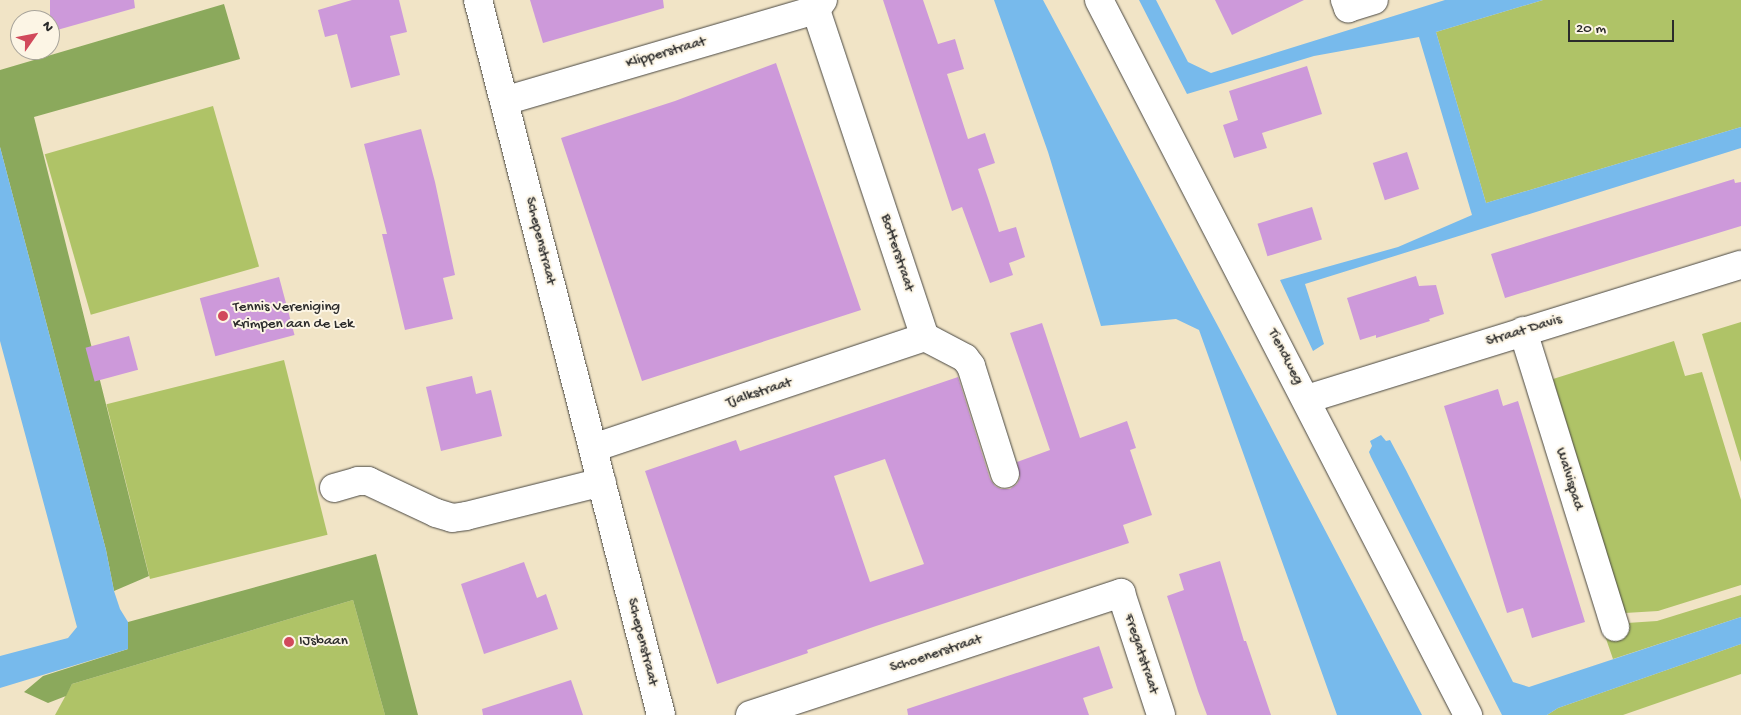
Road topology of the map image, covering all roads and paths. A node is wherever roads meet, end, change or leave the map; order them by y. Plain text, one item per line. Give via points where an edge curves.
1 (478, 0) edge
2 (1099, 0) edge
3 (1374, 0) edge
4 (1347, 4) edge
5 (820, 5) edge
6 (504, 100) junction
7 (1741, 265) edge
8 (1523, 331) junction
9 (925, 337) junction
10 (1307, 399) junction
11 (593, 448) junction
12 (1005, 474) dead end
13 (602, 482) junction
14 (334, 488) dead end
15 (1121, 593) joint
16 (1615, 627) dead end
17 (661, 715) edge
18 (750, 715) edge
19 (1161, 715) edge
20 (1468, 715) edge

1 - 6 street, Schepenstraat
2 - 10 street, Tiendweg
3 - 4 street
5 - 6 street, Klipperstraat
5 - 9 street, Botterstraat
6 - 11 street, Schepenstraat
7 - 8 street, Straat Davis
8 - 10 street, Straat Davis
8 - 16 street, Walvispad
9 - 11 street, Tjalkstraat
9 - 12 street via 965,358 971,366
10 - 20 street, Tiendweg
11 - 13 street, Schepenstraat
13 - 14 street via 452,518 368,481
13 - 17 street, Schepenstraat
15 - 18 street, Schoenerstraat
15 - 19 street, Fregatstraat

